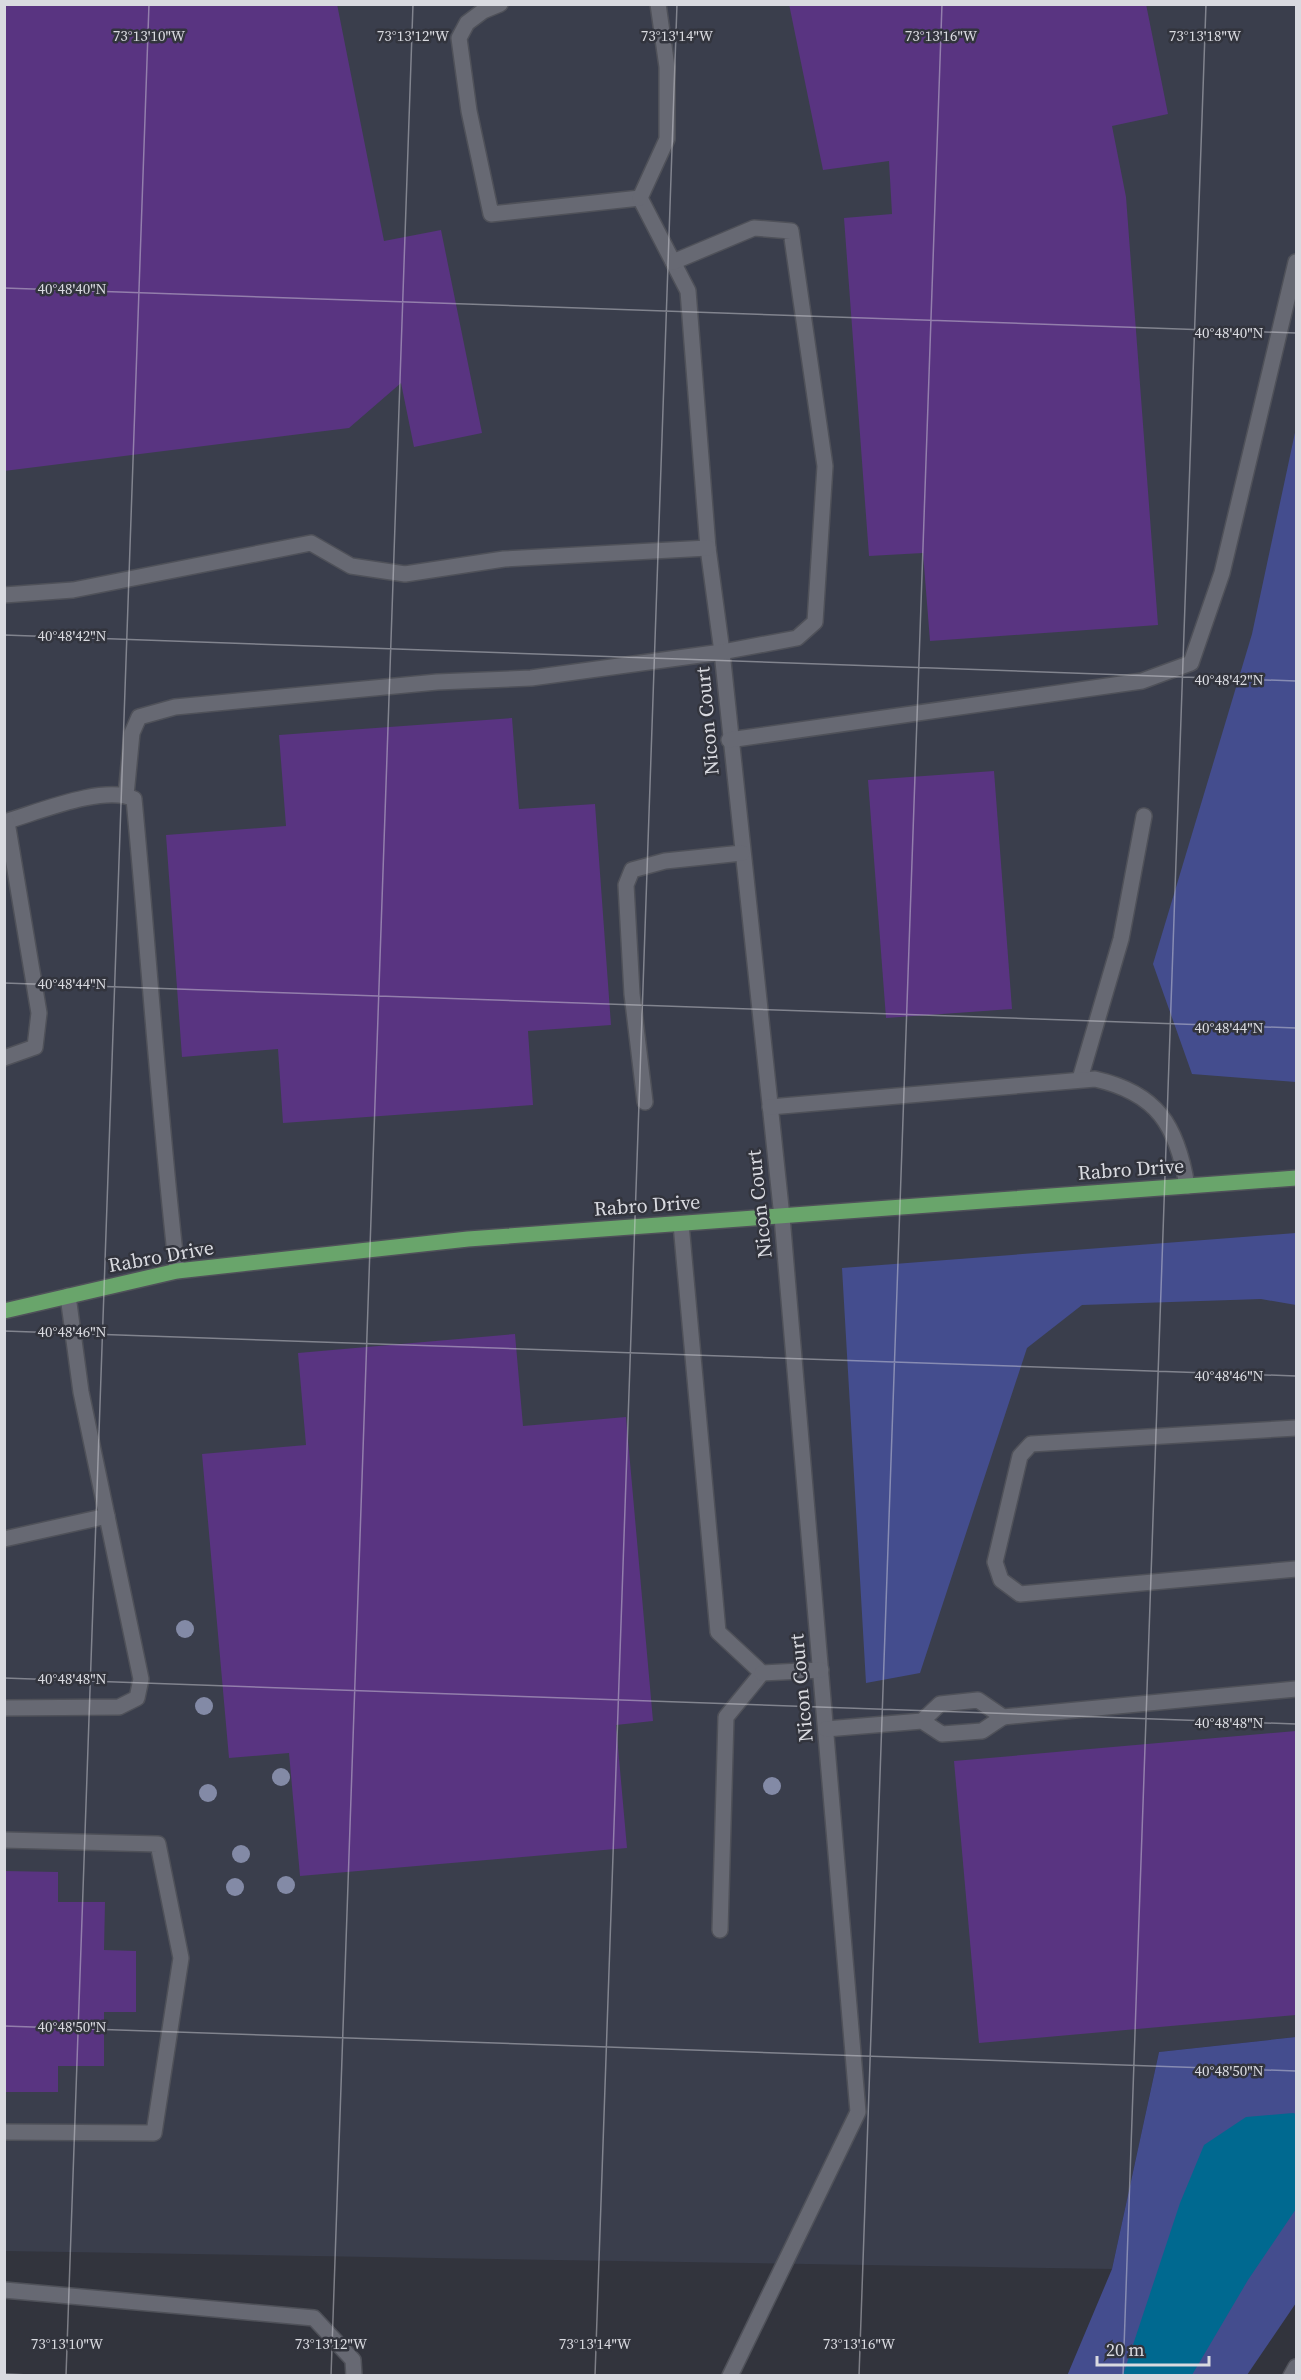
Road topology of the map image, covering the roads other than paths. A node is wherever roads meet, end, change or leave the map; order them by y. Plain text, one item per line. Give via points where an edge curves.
1 (500, 4) edge
2 (658, 4) edge
3 (640, 198) junction
4 (673, 262) junction
5 (1296, 262) edge
6 (708, 548) junction
7 (4, 595) edge
8 (722, 652) junction
9 (729, 740) junction
10 (126, 795) junction
11 (1144, 816) dead end
12 (6, 822) edge
13 (742, 853) junction
14 (4, 1058) edge
15 (1080, 1079) junction
16 (645, 1102) dead end
17 (770, 1107) junction
18 (1296, 1178) edge
19 (1187, 1186) junction
20 (782, 1217) junction
21 (681, 1224) junction
22 (177, 1271) junction
23 (68, 1296) junction
24 (4, 1311) edge
25 (1296, 1428) edge
26 (107, 1516) junction
27 (4, 1539) edge
28 (1296, 1569) edge
29 (821, 1670) junction
30 (762, 1673) junction
31 (1296, 1689) edge
32 (4, 1708) edge
33 (1003, 1717) junction
34 (922, 1721) junction
35 (826, 1729) junction
36 (4, 1840) edge
37 (720, 1930) dead end
38 (4, 2132) edge
39 (4, 2290) edge
40 (1296, 2367) edge
41 (354, 2376) edge
42 (730, 2376) edge
43 (1291, 2376) edge

1 - 3 street via 467,23 459,38 469,111 491,214
2 - 3 street via 667,67 667,139
3 - 4 street, Nicon Court
4 - 6 street, Nicon Court via 688,291
4 - 8 street via 754,228 790,231 825,466 815,622 797,638
5 - 9 street via 1222,573 1191,663 1142,681
6 - 7 street via 504,559 405,574 351,566 311,543 73,590
6 - 8 street, Nicon Court
8 - 9 street, Nicon Court
8 - 10 street via 531,678 437,682 175,707 139,717 132,733
9 - 13 street, Nicon Court
10 - 12 street via 95,796
10 - 22 street via 134,799 150,960 159,1113
11 - 15 street via 1121,939
12 - 14 street via 39,1013 35,1047
13 - 16 street via 665,861 632,870 626,885 632,994
13 - 17 street, Nicon Court
15 - 17 street
15 - 19 street via 1095,1079 1128,1089 1154,1106 1165,1119 1182,1155
17 - 20 street, Nicon Court
18 - 19 main road, Rabro Drive
19 - 20 main road, Rabro Drive
20 - 21 main road, Rabro Drive
20 - 29 street, Nicon Court
21 - 22 main road, Rabro Drive via 468,1239
21 - 30 street via 718,1632
22 - 23 main road, Rabro Drive
23 - 24 main road, Rabro Drive
23 - 26 street via 81,1392
25 - 28 street via 1031,1444 1020,1456 995,1562 1001,1580 1020,1594
26 - 27 street
26 - 32 street via 141,1679 137,1698 119,1707
29 - 30 street
29 - 35 street, Nicon Court
30 - 37 street via 726,1717
31 - 33 street
33 - 34 street via 982,1731 942,1734
33 - 34 street via 978,1700 940,1704
34 - 35 street
35 - 42 street, Nicon Court via 858,2112
36 - 38 street via 158,1844 181,1958 154,2133
39 - 41 street via 314,2318 353,2360
40 - 43 street

